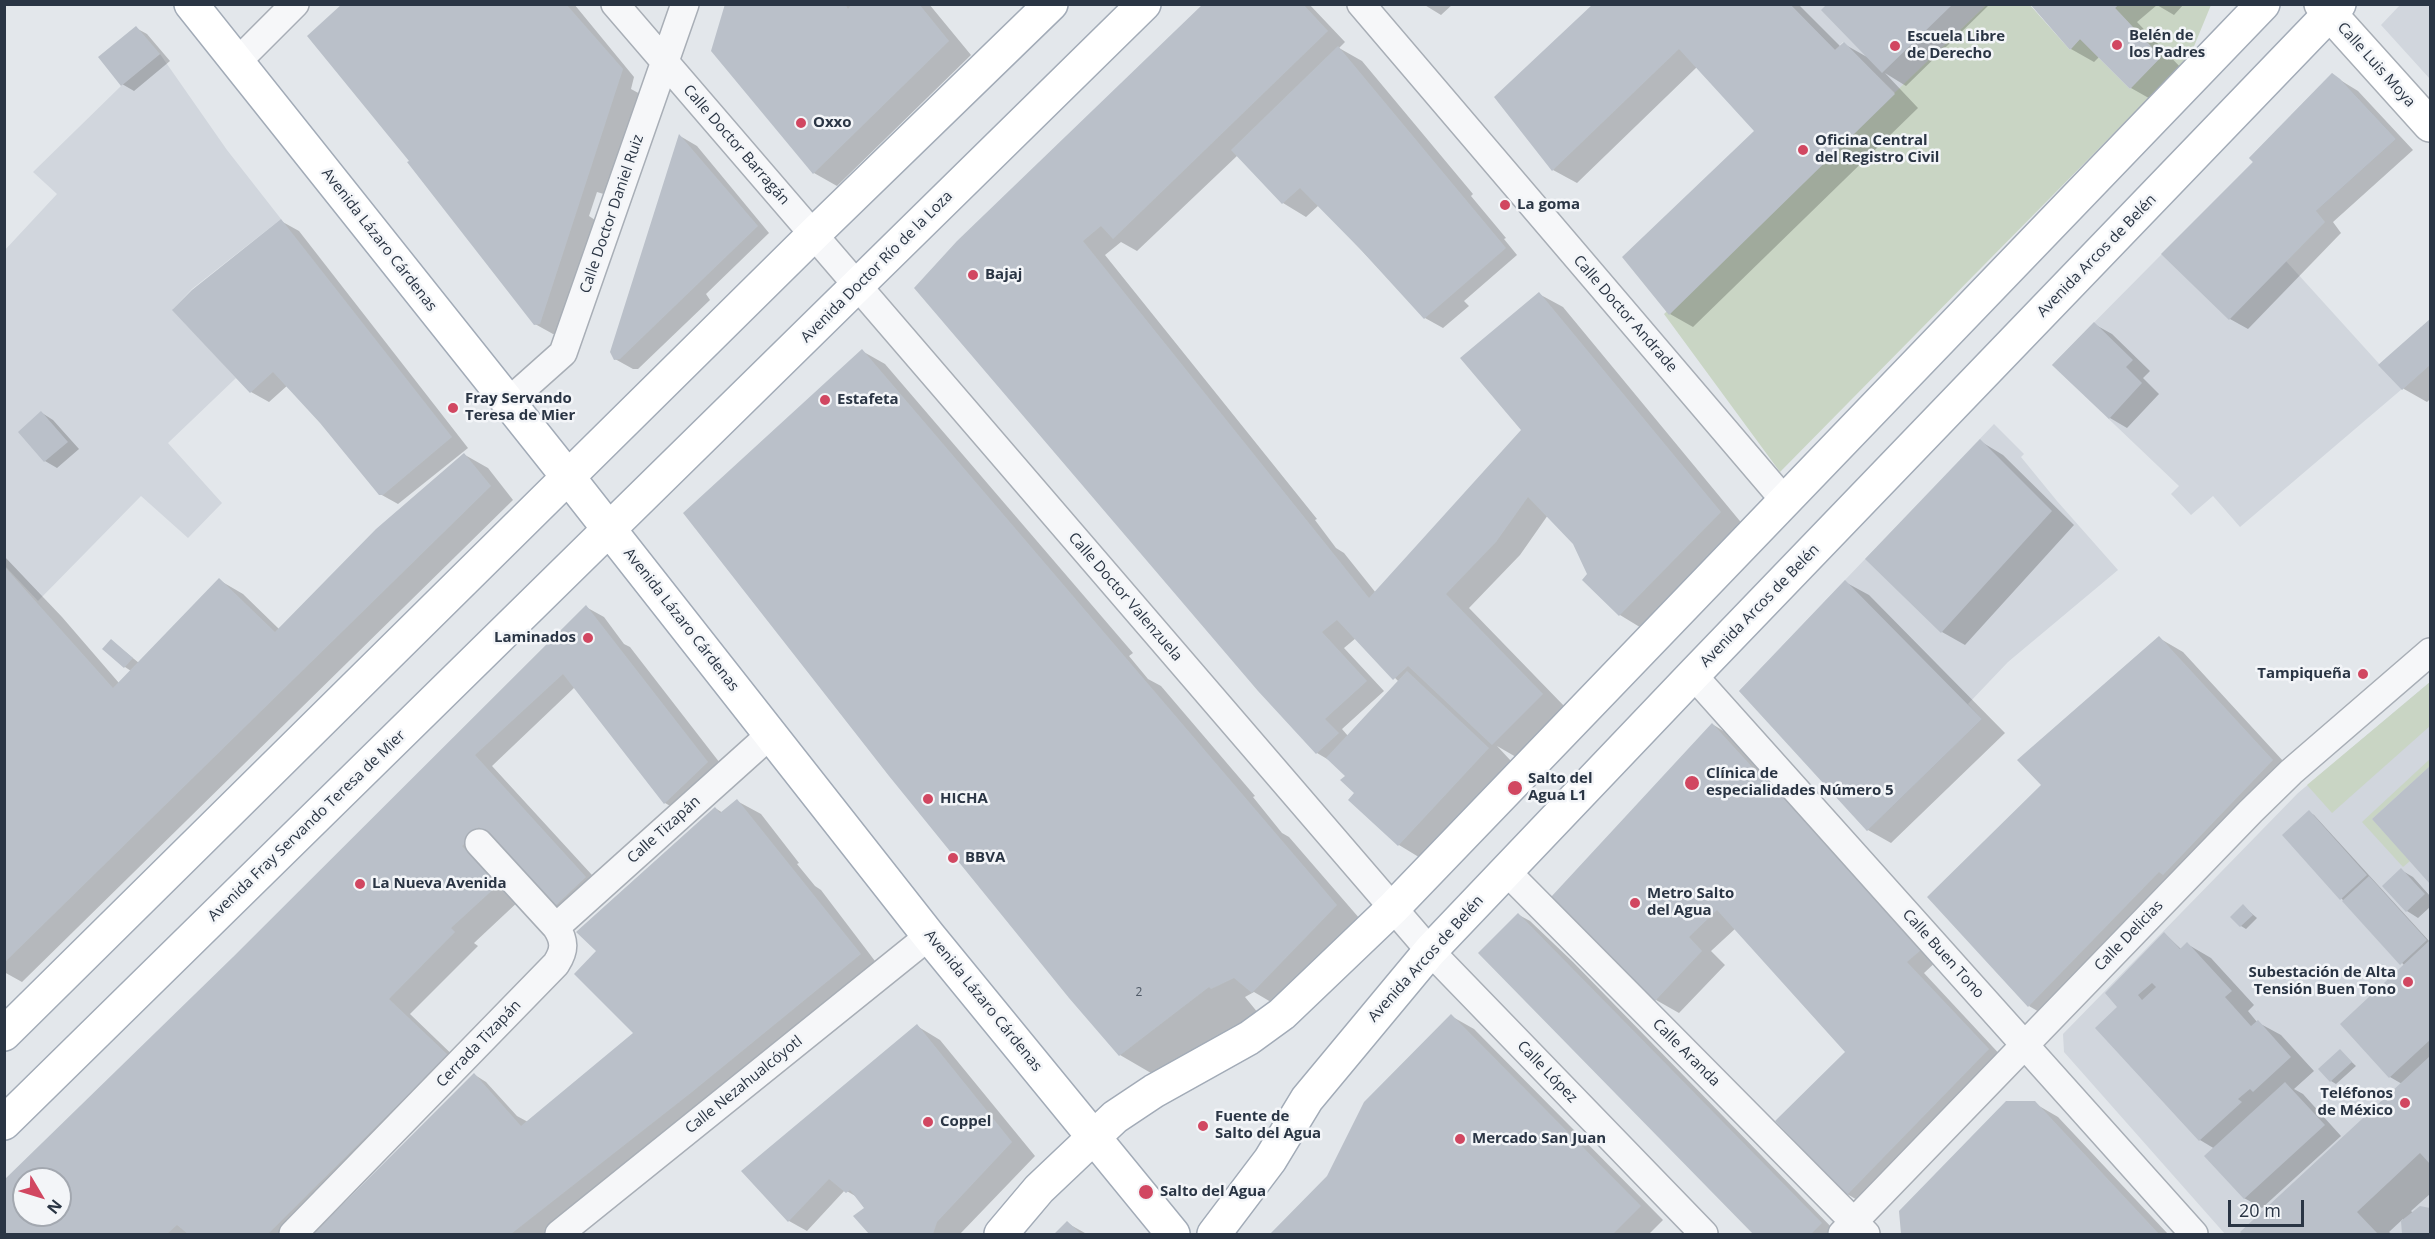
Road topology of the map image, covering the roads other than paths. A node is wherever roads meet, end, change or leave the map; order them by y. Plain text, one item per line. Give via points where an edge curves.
1 (191, 4) edge
2 (295, 4) edge
3 (615, 4) edge
4 (685, 4) edge
5 (1051, 4) edge
6 (1144, 4) edge
7 (1361, 4) edge
8 (2263, 4) edge
9 (2330, 8) edge
10 (238, 61) junction
11 (665, 63) junction
12 (2430, 125) edge
13 (814, 234) junction
14 (857, 286) junction
15 (508, 402) junction
16 (568, 477) junction
17 (1785, 501) junction
18 (609, 530) junction
19 (2430, 652) edge
20 (1693, 675) junction
21 (771, 734) junction
22 (479, 843) dead end
23 (1506, 871) junction
24 (1393, 908) junction
25 (556, 927) junction
26 (929, 936) junction
27 (1430, 951) junction
28 (4, 1034) edge
29 (2024, 1045) junction
30 (4, 1123) edge
31 (1093, 1136) junction
32 (1854, 1230) edge
33 (293, 1234) edge
34 (559, 1234) edge
35 (1001, 1234) edge
36 (1173, 1234) edge
37 (1214, 1234) edge
38 (1704, 1234) edge
39 (2194, 1234) edge

1 - 10 main road, Avenida Lázaro Cárdenas
2 - 10 street
3 - 11 street, Calle Doctor Barragán
4 - 11 street, Calle Doctor Daniel Ruiz
5 - 13 main road
6 - 14 main road, Avenida Doctor Río de la Loza
7 - 17 street, Calle Doctor Andrade
8 - 17 main road
9 - 12 main road, Calle Luis Moya
9 - 20 main road, Avenida Arcos de Belén
10 - 15 main road, Avenida Lázaro Cárdenas
11 - 13 street, Calle Doctor Barragán
11 - 15 street, Calle Doctor Daniel Ruiz via 563,353
13 - 14 street, Calle Doctor Barragán
13 - 16 main road
14 - 18 main road, Avenida Doctor Río de la Loza
14 - 24 street, Calle Doctor Valenzuela
15 - 16 main road, Avenida Lázaro Cárdenas
16 - 18 main road, Avenida Lázaro Cárdenas
16 - 28 main road
17 - 24 main road
18 - 21 main road, Avenida Lázaro Cárdenas
18 - 30 main road, Avenida Fray Servando Teresa de Mier
19 - 29 street, Calle Delicias via 2291,772
20 - 23 main road, Avenida Arcos de Belén
20 - 29 street, Calle Buen Tono
21 - 25 street, Calle Tizapán
21 - 26 main road, Avenida Lázaro Cárdenas
22 - 25 street
23 - 27 main road, Avenida Arcos de Belén
23 - 32 street, Calle Aranda
24 - 27 street, Calle López
24 - 31 main road via 1282,1014 1249,1038 1154,1091
25 - 33 street, Cerrada Tizapán via 563,938 563,953 556,964
26 - 31 main road, Avenida Lázaro Cárdenas
26 - 34 street, Calle Nezahualcóyotl
27 - 37 main road, Avenida Arcos de Belén via 1307,1099 1270,1160
27 - 38 street, Calle López
29 - 32 street, Calle Delicias
29 - 39 street, Calle Buen Tono
31 - 35 main road via 1039,1189
31 - 36 main road, Avenida Lázaro Cárdenas

